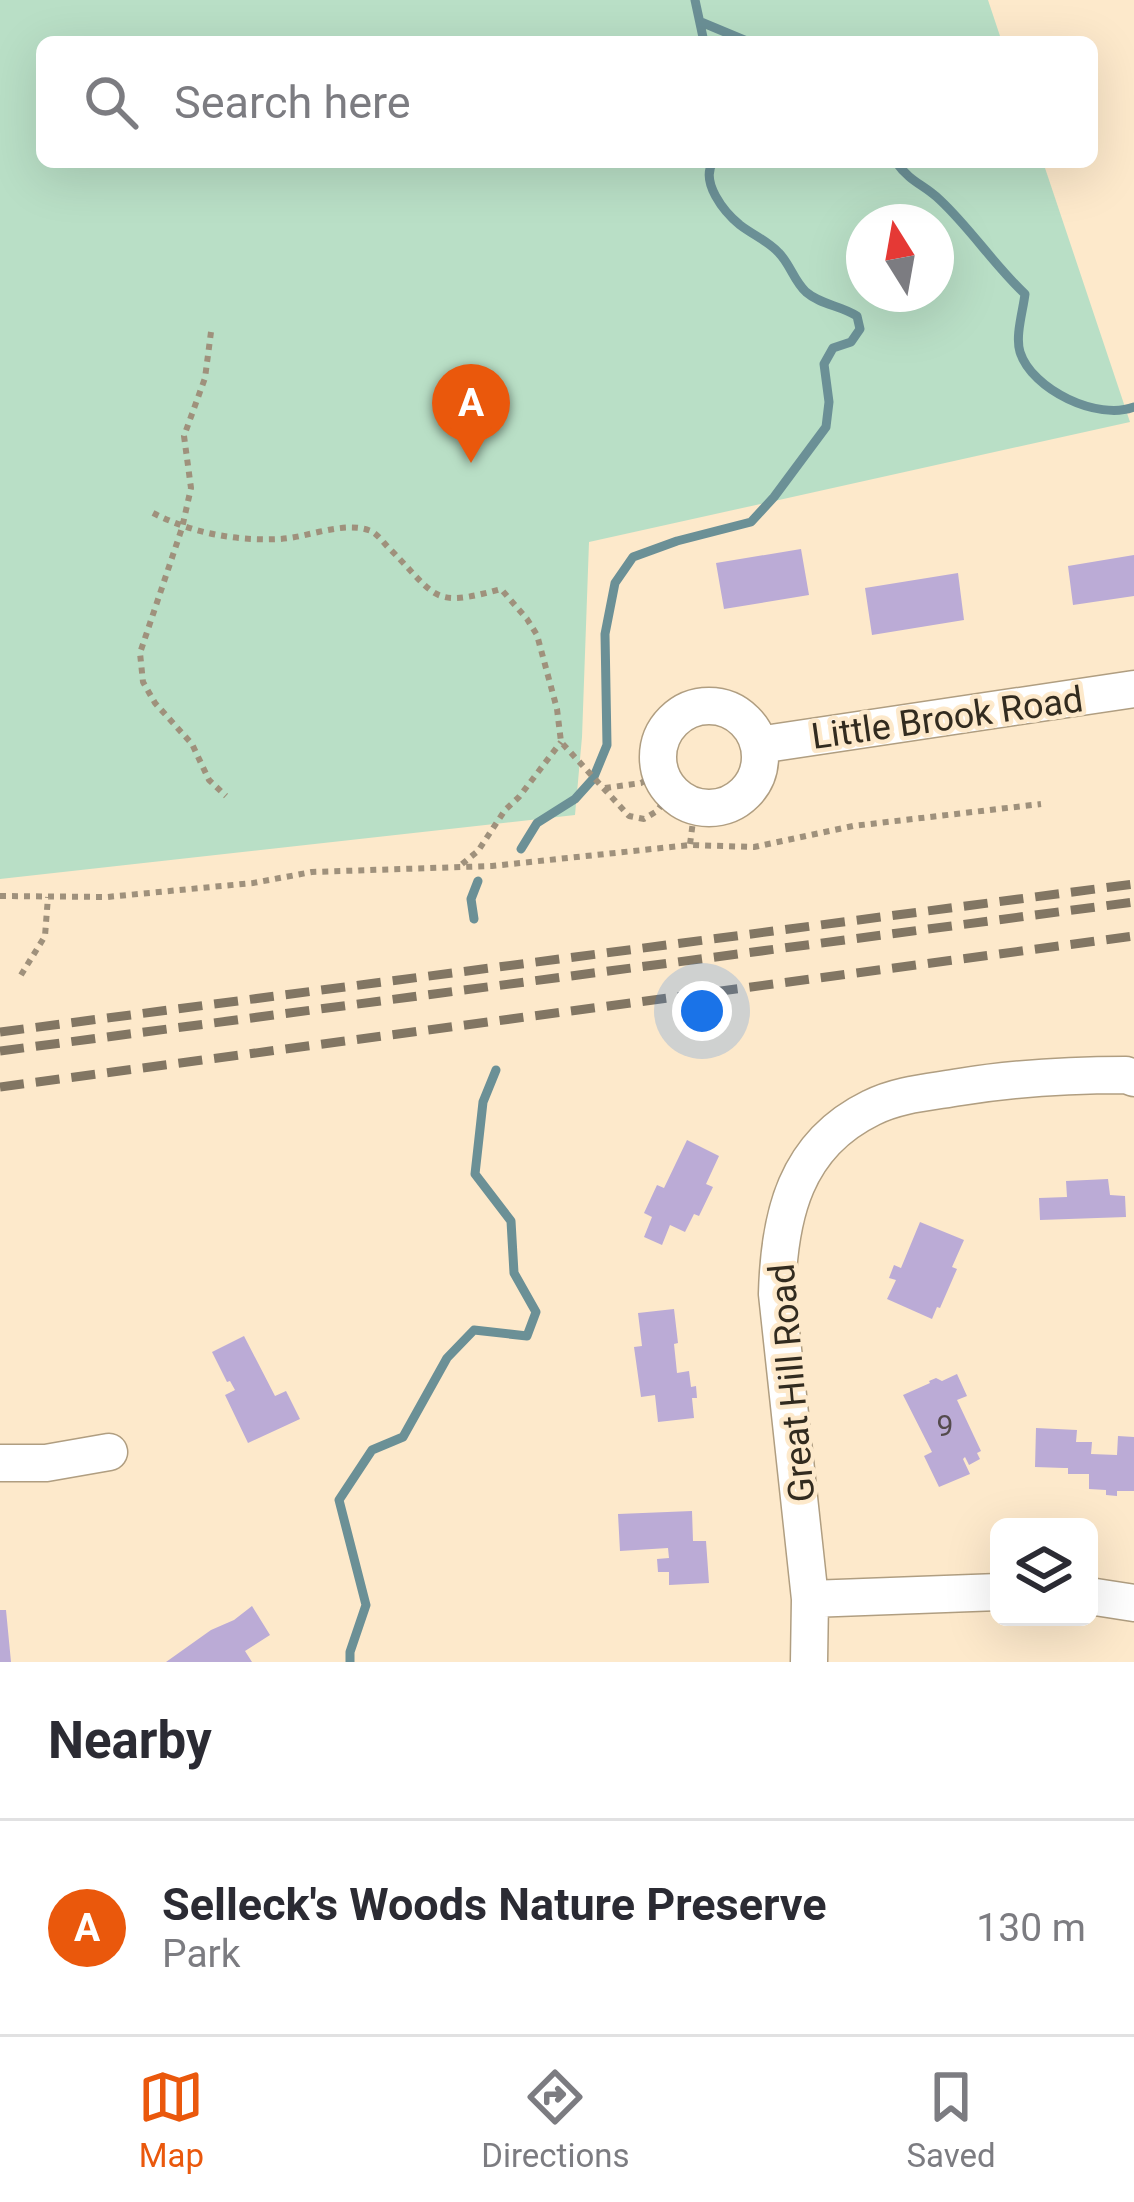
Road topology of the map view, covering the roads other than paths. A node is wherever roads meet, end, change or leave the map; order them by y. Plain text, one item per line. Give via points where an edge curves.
1 (1134, 689) edge
2 (759, 745) junction
3 (1134, 1078) edge
4 (109, 1452) dead end
5 (0, 1462) edge
6 (990, 1592) edge
7 (1098, 1597) edge
8 (810, 1600) junction
9 (1134, 1603) edge
10 (809, 1662) edge

1 - 2 street, Little Brook Road
2 - 2 street, Little Brook Road via 736,713 715,706 674,720 658,750 675,790 717,808 753,783
3 - 8 street, Great Hill Road via 1071,1075 908,1096 832,1131 807,1162 787,1208 777,1294
4 - 5 street
6 - 8 street
7 - 9 street
8 - 10 street, Great Hill Road

